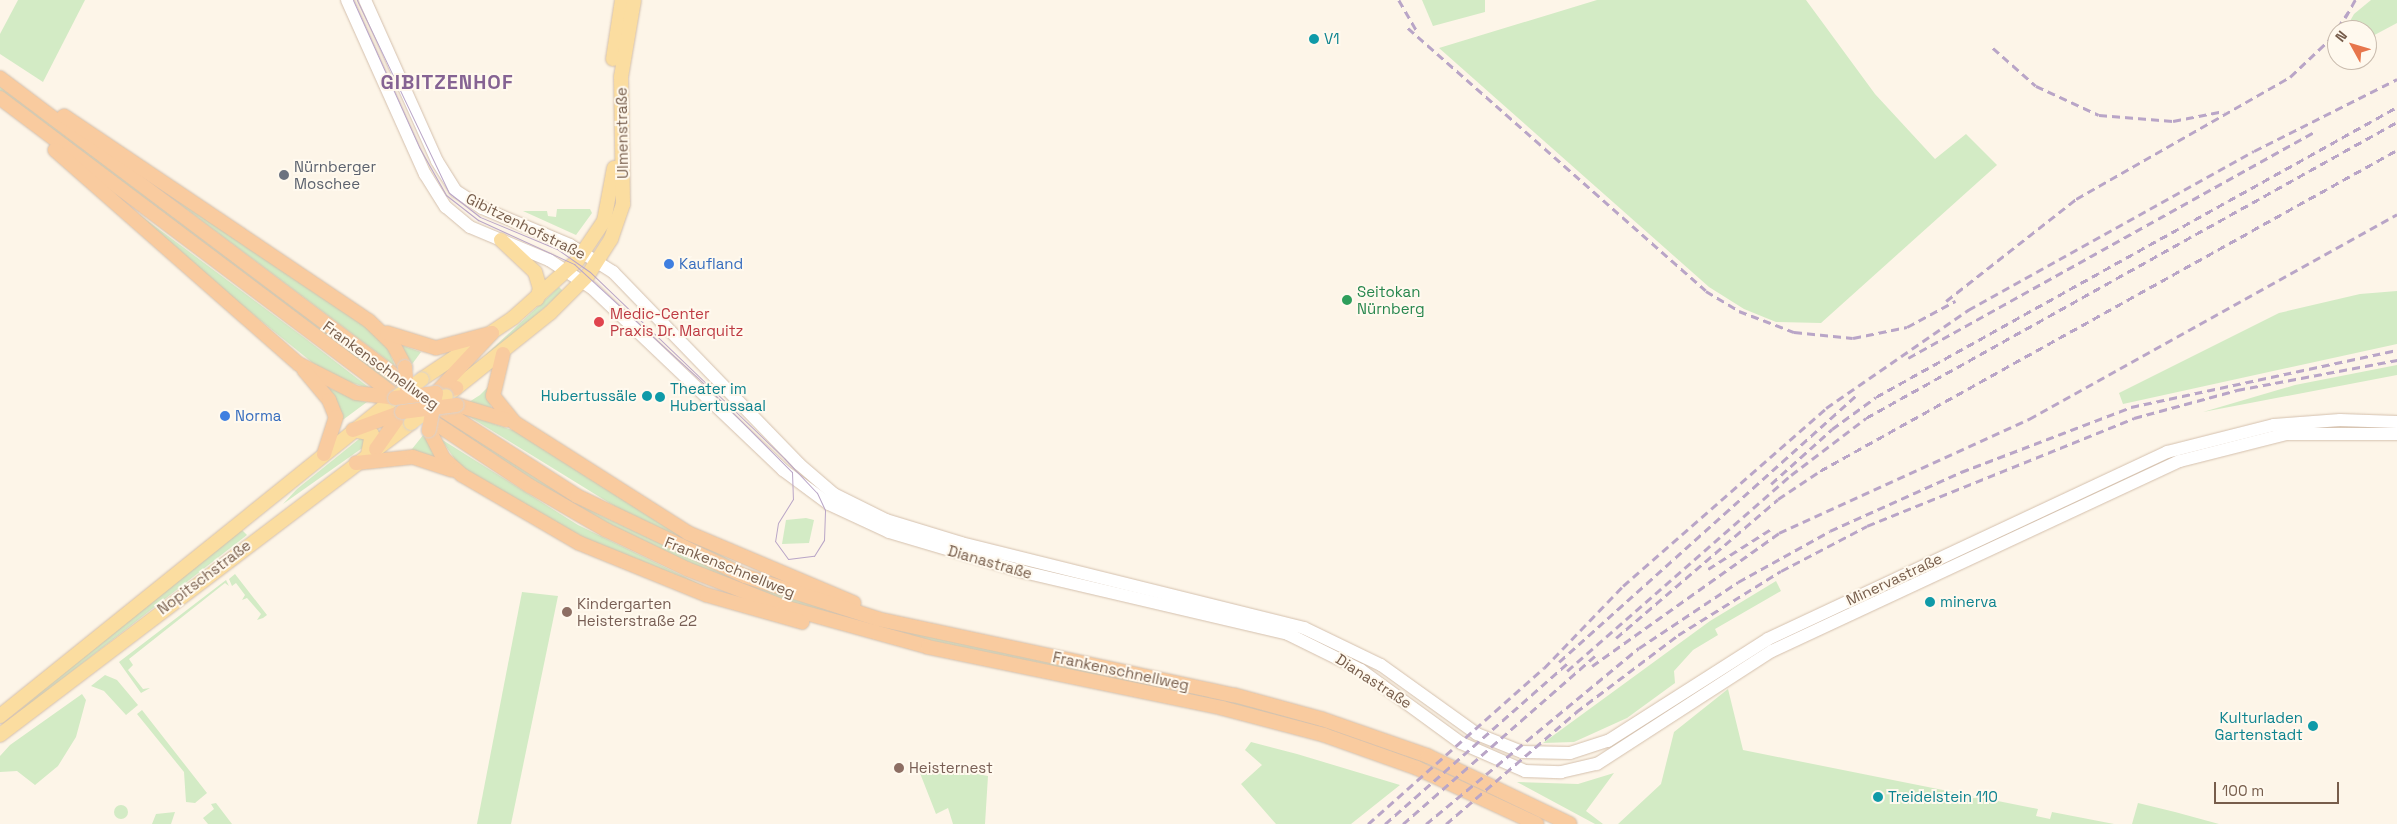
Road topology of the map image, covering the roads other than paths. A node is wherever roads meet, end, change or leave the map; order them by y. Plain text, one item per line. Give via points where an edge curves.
1 (347, 0) edge
2 (365, 0) edge
3 (622, 0) edge
4 (634, 0) edge
5 (0, 76) edge
6 (0, 98) edge
7 (0, 102) edge
8 (501, 240) junction
9 (584, 253) junction
10 (598, 261) junction
11 (567, 271) junction
12 (583, 281) junction
13 (537, 299) junction
14 (382, 331) junction
15 (492, 333) junction
16 (478, 352) junction
17 (503, 354) junction
18 (299, 364) junction
19 (484, 368) junction
20 (443, 392) junction
21 (394, 398) junction
22 (431, 407) junction
23 (403, 416) junction
24 (2397, 422) edge
25 (515, 423) junction
26 (353, 430) junction
27 (2397, 434) edge
28 (372, 452) junction
29 (324, 454) junction
30 (356, 463) junction
31 (457, 472) junction
32 (875, 618) junction
33 (872, 633) junction
34 (1421, 694) joint
35 (2, 714) edge
36 (5, 731) edge
37 (1455, 739) joint
38 (1537, 824) edge
39 (1570, 824) edge

1 - 8 main road, Gibitzenhofstraße via 437,196 467,225
2 - 9 main road, Gibitzenhofstraße via 452,186 482,208
3 - 9 main road, Ulmenstraße via 612,74 613,192 604,221
4 - 10 main road, Ulmenstraße via 620,86 622,208
5 - 14 highway
5 - 32 highway, Frankenschnellweg via 394,375 522,464 654,537 745,576
6 - 33 highway, Frankenschnellweg via 385,388 530,486 687,569 784,607
7 - 18 highway
8 - 11 main road, Gibitzenhofstraße
8 - 13 main road via 535,272
9 - 10 main road, Gibitzenhofstraße
9 - 11 main road
10 - 12 main road
10 - 34 main road, Dianastraße via 640,296 805,470 856,507 961,543 1292,623 1356,652
11 - 12 main road, Gibitzenhofstraße
11 - 13 main road
12 - 17 main road
12 - 37 main road, Dianastraße via 789,475 843,513 894,534 1032,574 1288,634 1366,674
13 - 15 main road
14 - 15 highway via 417,346 436,348
14 - 21 highway, bridge via 405,367
15 - 16 highway
15 - 21 main road, Nopitschstraße, bridge
16 - 19 main road via 474,361
16 - 20 highway via 450,373
17 - 19 main road
17 - 25 highway via 493,396
18 - 21 highway via 346,389
18 - 29 highway via 334,410 334,429
19 - 20 main road
20 - 21 highway, bridge
20 - 22 highway, bridge
21 - 23 highway
21 - 26 main road, Nopitschstraße
22 - 23 highway, bridge
22 - 25 highway, bridge via 457,405
22 - 31 highway, bridge via 430,436
23 - 26 highway
23 - 28 main road, Nopitschstraße
24 - 34 main road, Minervastraße via 2325,420 2267,426 2151,459 1768,639 1620,734 1582,751 1544,755 1510,748 1477,734
25 - 32 highway via 688,533 853,602
26 - 28 main road via 372,434
26 - 29 main road, Nopitschstraße
27 - 37 main road, Minervastraße via 2330,431 2263,438 2204,452 2138,478 1772,651 1713,686 1636,742 1590,766 1561,772 1525,771
28 - 30 main road, Nopitschstraße
29 - 35 main road, Nopitschstraße
30 - 31 highway via 413,457
30 - 36 main road, Nopitschstraße
31 - 33 highway via 552,529 652,575 820,626
32 - 39 highway, Frankenschnellweg via 1234,695 1322,719 1436,759
33 - 38 highway, Frankenschnellweg via 1222,708 1324,735 1417,768
35 - 36 main road

